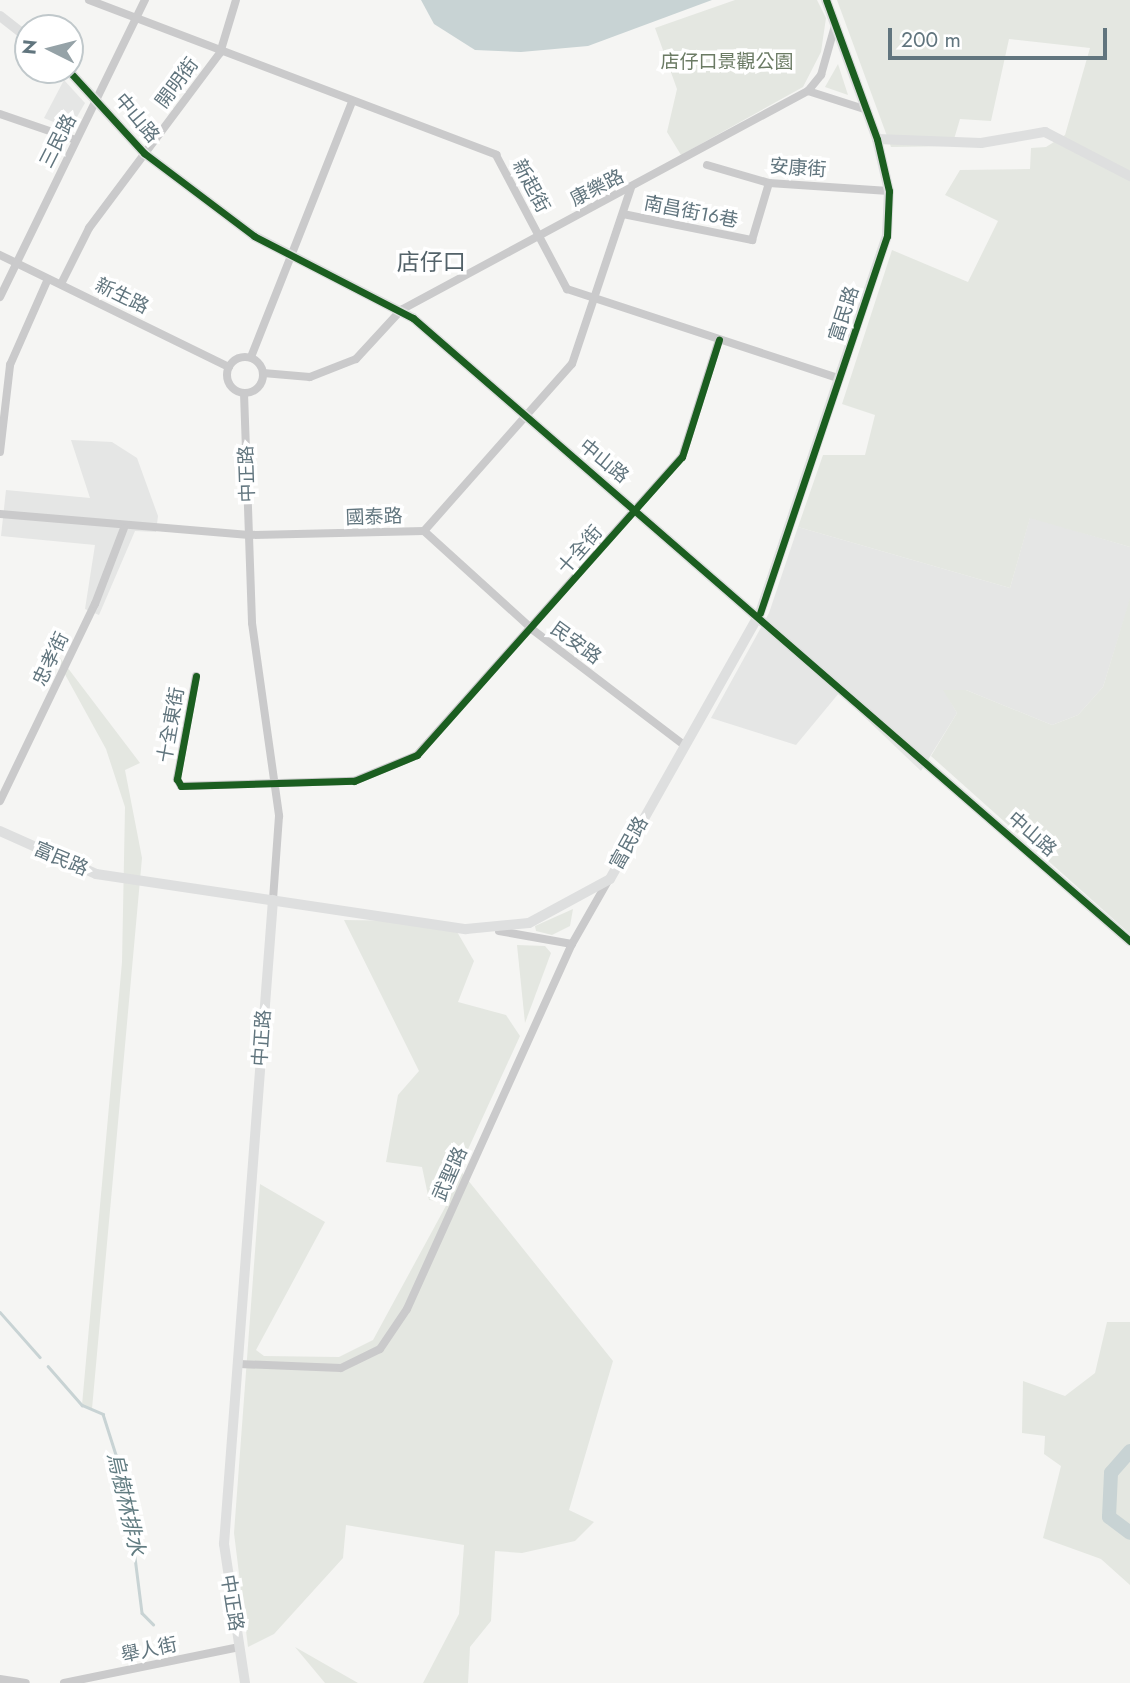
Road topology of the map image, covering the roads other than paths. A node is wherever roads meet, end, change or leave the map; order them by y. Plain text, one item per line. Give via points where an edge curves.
1 (89, 0) edge
2 (145, 0) edge
3 (236, 0) edge
4 (826, 0) edge
5 (102, 2) edge
6 (0, 16) edge
7 (138, 17) junction
8 (835, 21) junction
9 (14, 27) edge
10 (220, 53) junction
11 (84, 83) edge
12 (808, 92) junction
13 (99, 96) junction
14 (352, 102) junction
15 (864, 109) junction
16 (0, 114) edge
17 (877, 139) junction
18 (76, 140) junction
19 (144, 153) junction
20 (707, 164) dead end
21 (1130, 176) edge
22 (769, 183) junction
23 (631, 188) junction
24 (889, 191) junction
25 (623, 214) junction
26 (540, 235) junction
27 (0, 255) edge
28 (292, 255) junction
29 (16, 263) junction
30 (48, 279) junction
31 (61, 284) junction
32 (0, 297) edge
33 (594, 299) junction
34 (401, 310) junction
35 (719, 340) junction
36 (251, 357) junction
37 (229, 367) junction
38 (263, 373) junction
39 (840, 379) junction
40 (244, 393) junction
41 (528, 416) junction
42 (0, 452) edge
43 (638, 508) junction
44 (0, 514) edge
45 (124, 528) junction
46 (424, 531) junction
47 (249, 535) junction
48 (760, 613) junction
49 (533, 630) junction
50 (196, 676) dead end
51 (684, 745) junction
52 (177, 779) joint
53 (274, 783) junction
54 (0, 801) edge
55 (0, 831) edge
56 (610, 879) junction
57 (273, 900) junction
58 (499, 931) junction
59 (1130, 941) edge
60 (572, 944) junction
61 (239, 1364) junction
62 (239, 1647) junction
63 (0, 1679) edge
64 (26, 1683) edge
65 (64, 1683) edge
66 (245, 1683) edge

1 - 5 street, 新起街
2 - 7 street, 三民路
3 - 10 street, 開明街
4 - 8 main road, 富民路
5 - 7 street, 新起街
6 - 9 main road
7 - 10 street, 新起街
7 - 13 street, 三民路
8 - 12 street via 831,50
8 - 15 main road, 富民路
10 - 14 street, 新起街
10 - 19 street, 開明街
11 - 13 main road, 中山路
12 - 15 street
12 - 23 street, 康樂路
13 - 18 street, 三民路
13 - 19 main road, 中山路
14 - 26 street, 新起街 via 496,155
14 - 28 street
15 - 17 main road, 富民路
16 - 18 street
17 - 21 main road via 981,143 1045,132 1067,139
17 - 24 main road, 富民路
18 - 29 street, 三民路
19 - 28 main road, 中山路 via 254,236
19 - 31 street, 開明街 via 89,228
20 - 22 street, 安康街
22 - 24 street, 安康街
22 - 25 street, 南昌街16巷 via 752,240
23 - 25 street, 國泰路
23 - 26 street, 康樂路
24 - 39 main road, 富民路 via 887,236
25 - 33 street, 國泰路
26 - 33 street, 新起街 via 567,289
26 - 34 street, 康樂路
27 - 29 street, 新生路
28 - 34 main road, 中山路
28 - 36 street
29 - 30 street, 新生路
29 - 32 street, 三民路
30 - 31 street, 新生路
30 - 42 street via 10,365
31 - 37 street, 新生路
33 - 35 street, 新起街
33 - 41 street, 國泰路 via 572,364
34 - 38 street, 康樂路 via 356,359 310,377
34 - 41 main road, 中山路
35 - 39 street, 新起街
35 - 43 street, 十全街 via 682,457
36 - 37 street
36 - 38 street
37 - 40 street via 230,383
38 - 40 street via 258,387
39 - 48 main road, 富民路
40 - 47 street, 中正路
41 - 43 main road, 中山路
41 - 46 street, 國泰路
43 - 48 main road, 中山路
43 - 49 street, 十全街
44 - 45 street, 國泰路
45 - 47 street, 國泰路
45 - 54 street, 忠孝街 via 95,604
46 - 47 street, 國泰路
46 - 49 street, 民安路
47 - 53 street, 中正路 via 253,642
48 - 51 main road, 富民路
48 - 59 main road, 中山路
49 - 51 street, 民安路
49 - 53 street, 十全街 via 401,765 355,780
50 - 52 street, 十全東街
51 - 56 main road, 富民路
52 - 53 street, 十全街 via 181,786
53 - 57 street, 中正路 via 279,816
55 - 57 main road, 富民路 via 96,874
56 - 58 main road, 富民路 via 552,914
56 - 60 street, 武聖路
57 - 58 main road, 富民路
57 - 61 main road, 中正路
58 - 60 street
60 - 61 street, 武聖路 via 407,1309 380,1349 341,1368
61 - 62 main road, 中正路 via 224,1544
62 - 65 street, 舉人街
62 - 66 main road, 中正路
63 - 64 street

